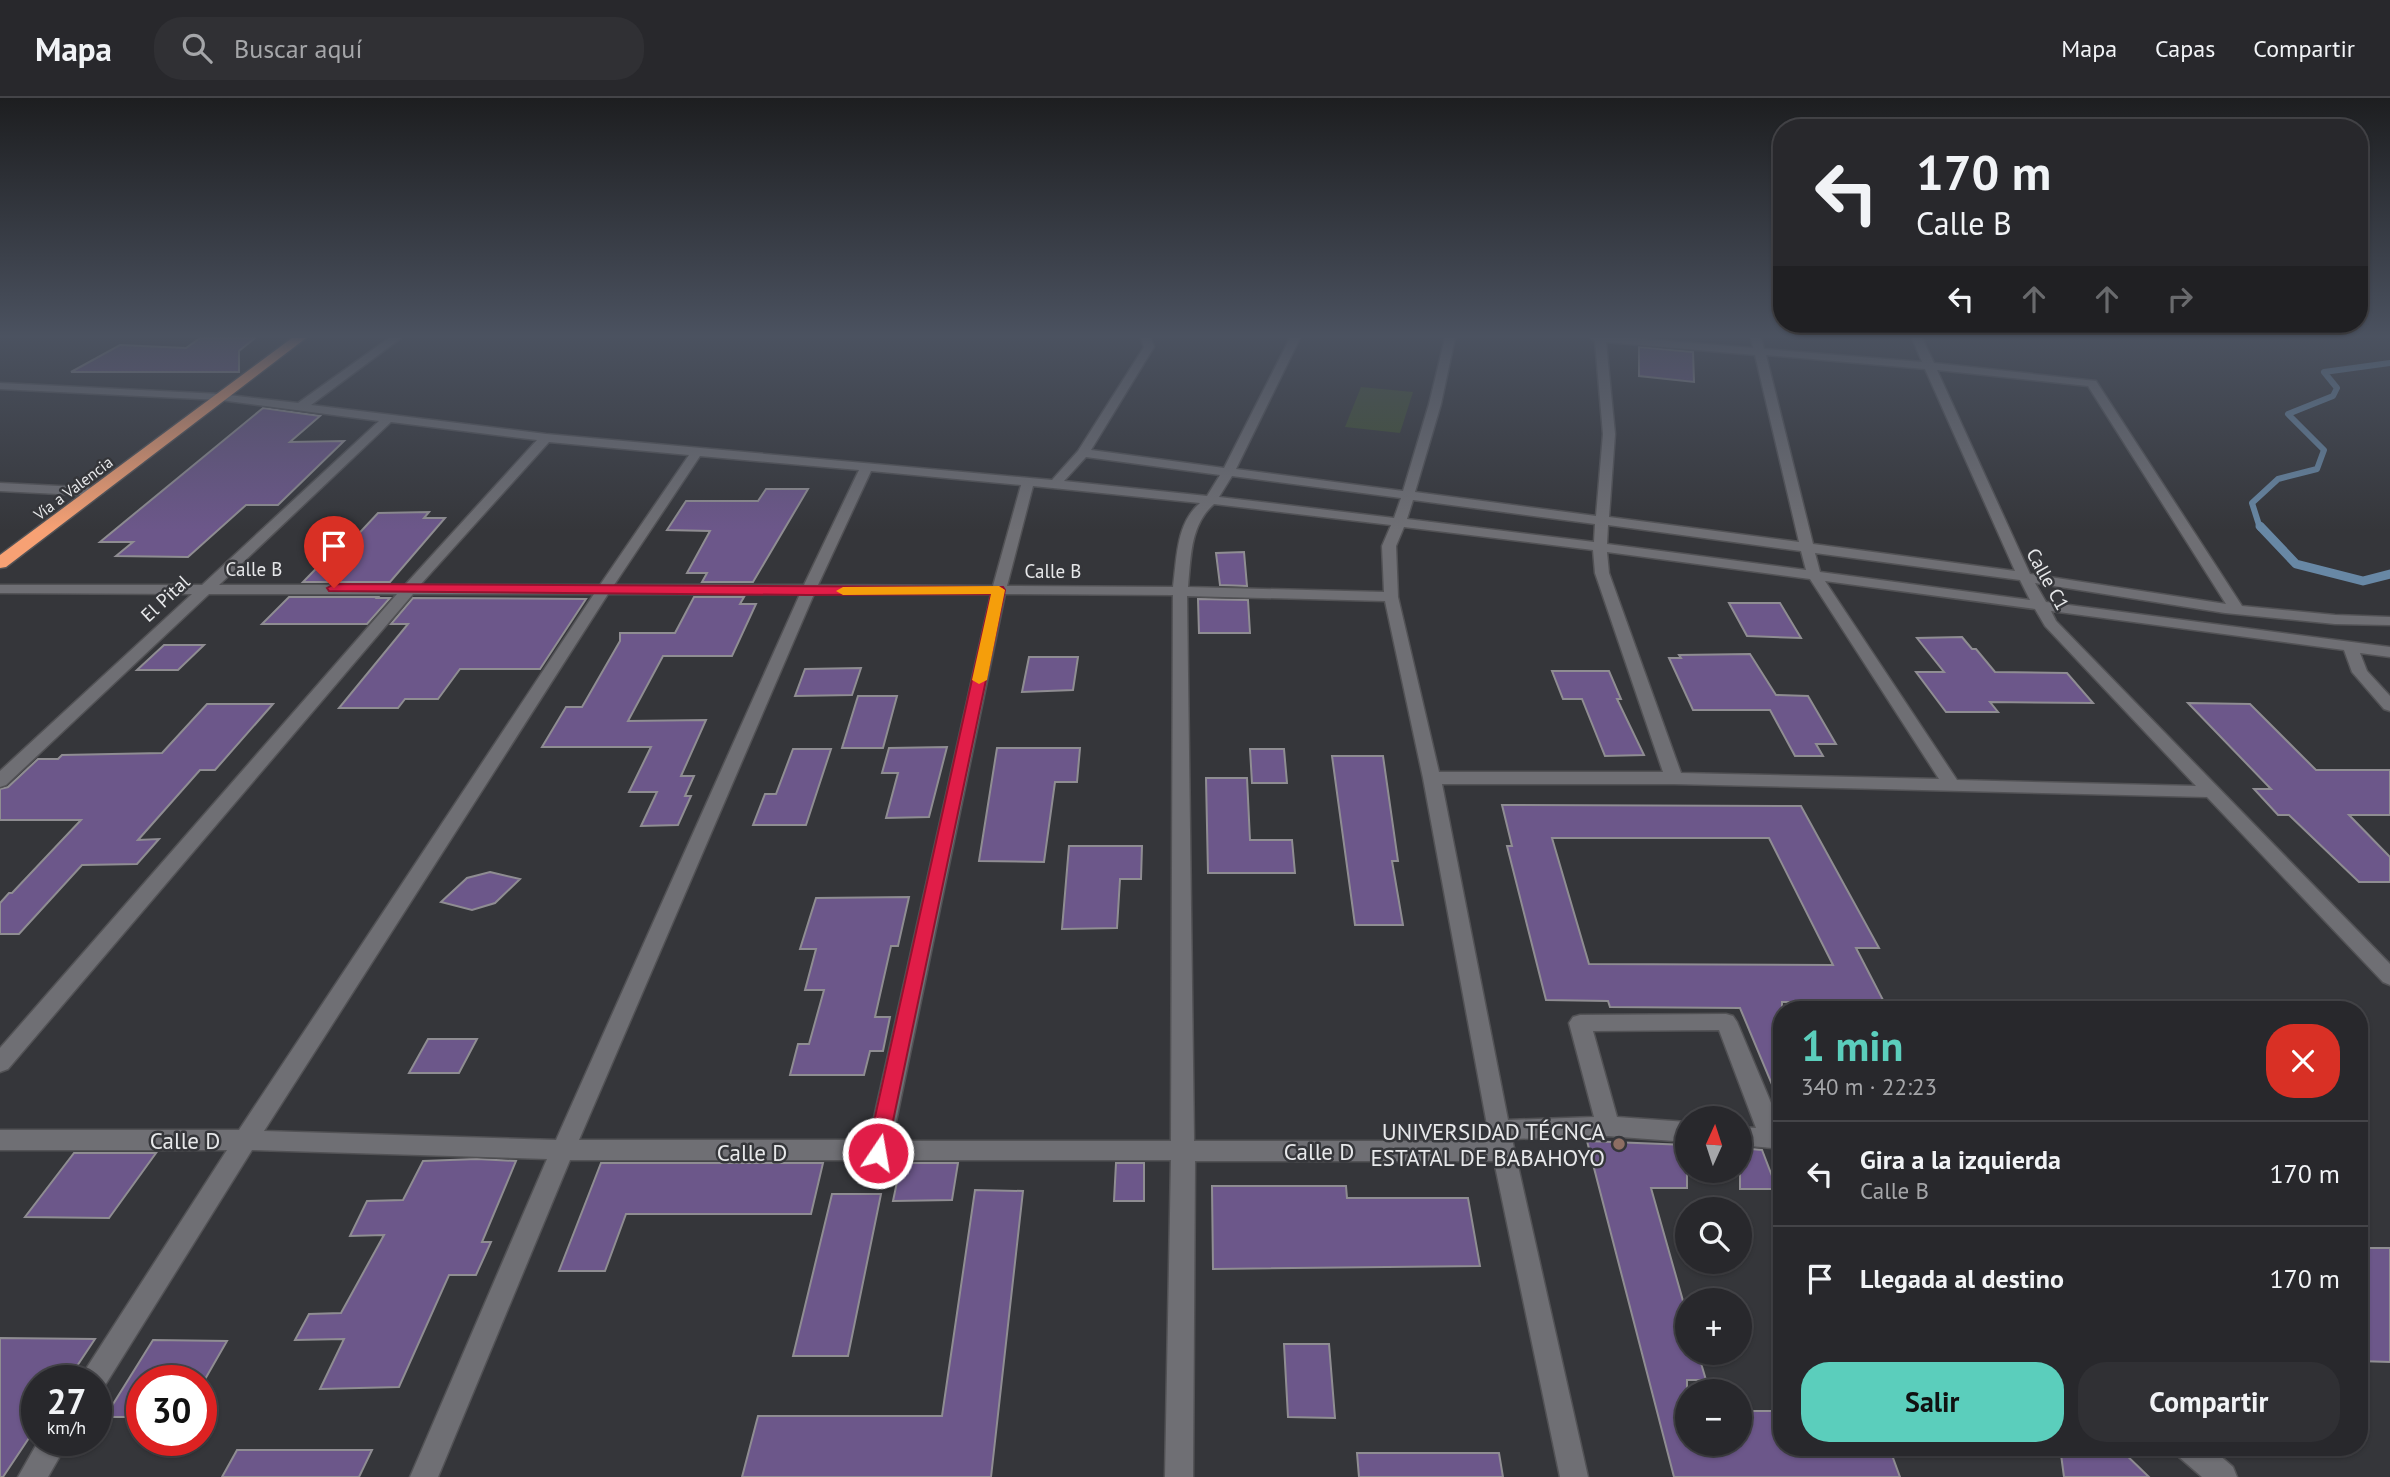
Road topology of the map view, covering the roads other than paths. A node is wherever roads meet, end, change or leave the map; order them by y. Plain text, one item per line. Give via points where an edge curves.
1 (213, 402) edge
2 (263, 402) edge
3 (307, 402) edge
4 (1115, 402) edge
5 (1263, 402) edge
6 (1434, 402) edge
7 (1605, 402) edge
8 (1773, 402) edge
9 (1946, 402) edge
10 (2104, 402) edge
11 (301, 407) junction
12 (390, 417) junction
13 (546, 438) junction
14 (696, 453) junction
15 (1083, 453) junction
16 (866, 468) junction
17 (1228, 472) junction
18 (1028, 482) junction
19 (1055, 484) junction
20 (0, 487) edge
21 (98, 492) junction
22 (1408, 493) junction
23 (1211, 500) junction
24 (1602, 520) junction
25 (1398, 522) junction
26 (1600, 547) junction
27 (1807, 547) junction
28 (0, 563) edge
29 (1814, 575) junction
30 (2024, 576) junction
31 (0, 589) edge
32 (205, 589) junction
33 (409, 589) junction
34 (603, 590) junction
35 (999, 590) junction
36 (1180, 591) junction
37 (808, 592) junction
38 (1391, 597) junction
39 (2041, 606) junction
40 (2236, 608) junction
41 (2390, 621) edge
42 (2350, 648) junction
43 (2390, 652) edge
44 (2390, 706) edge
45 (1432, 778) junction
46 (1674, 779) junction
47 (0, 781) edge
48 (1952, 786) junction
49 (2215, 792) junction
50 (2390, 977) edge
51 (0, 1063) edge
52 (1608, 1126) junction
53 (1773, 1129) edge
54 (1675, 1131) edge
55 (1752, 1137) edge
56 (1773, 1138) edge
57 (0, 1140) edge
58 (245, 1140) junction
59 (1501, 1140) junction
60 (563, 1150) junction
61 (1183, 1151) junction
62 (878, 1153) junction
63 (103, 1365) edge
64 (45, 1456) edge
65 (2199, 1456) edge
66 (32, 1477) edge
67 (424, 1477) edge
68 (1179, 1477) edge
69 (1574, 1477) edge
70 (2223, 1477) edge

1 - 21 highway, Vía a Valencia
2 - 11 street
3 - 11 street
4 - 15 street
5 - 17 street
6 - 22 street
7 - 24 street via 1609,434
8 - 27 street
9 - 30 street, Calle C1
10 - 40 street
11 - 12 street
12 - 13 street
12 - 32 street, El Pital
13 - 14 street
13 - 33 street
14 - 16 street
14 - 34 street
15 - 17 street
15 - 19 street
16 - 18 street
16 - 37 street
17 - 22 street
17 - 23 street
18 - 19 street
18 - 35 street
19 - 23 street
20 - 21 street
21 - 28 highway, Vía a Valencia
22 - 24 street
22 - 25 street
23 - 25 street
23 - 36 street via 1196,513 1186,538
24 - 26 street
24 - 27 street
25 - 26 street
25 - 38 street via 1389,546
26 - 29 street
26 - 46 street via 1602,573
27 - 29 street
27 - 30 street
29 - 39 street
29 - 48 street
30 - 39 street, Calle C1
30 - 40 street
31 - 32 street, Calle B
32 - 33 street, Calle B
32 - 47 street, El Pital
33 - 34 street, Calle B
33 - 51 street
34 - 37 street, Calle B
34 - 58 street
35 - 36 street, Calle B
35 - 37 street, Calle B
35 - 62 street
36 - 38 street, Calle B
36 - 61 street
37 - 60 street
38 - 45 street
39 - 42 street
39 - 49 street, Calle C1 via 2050,623
40 - 41 street via 2323,620
42 - 43 street
42 - 44 street via 2364,678
45 - 46 street
45 - 59 street
46 - 48 street
48 - 49 street
49 - 50 street, Calle C1
52 - 53 street via 1580,1023 1726,1022
52 - 54 street, Calle D
52 - 59 street, Calle D
55 - 56 street
57 - 58 street, Calle D
58 - 60 street, Calle D
58 - 63 street
59 - 61 street, Calle D
59 - 69 street
60 - 62 street, Calle D
60 - 67 street
61 - 62 street, Calle D
61 - 68 street
64 - 66 street
65 - 70 street

